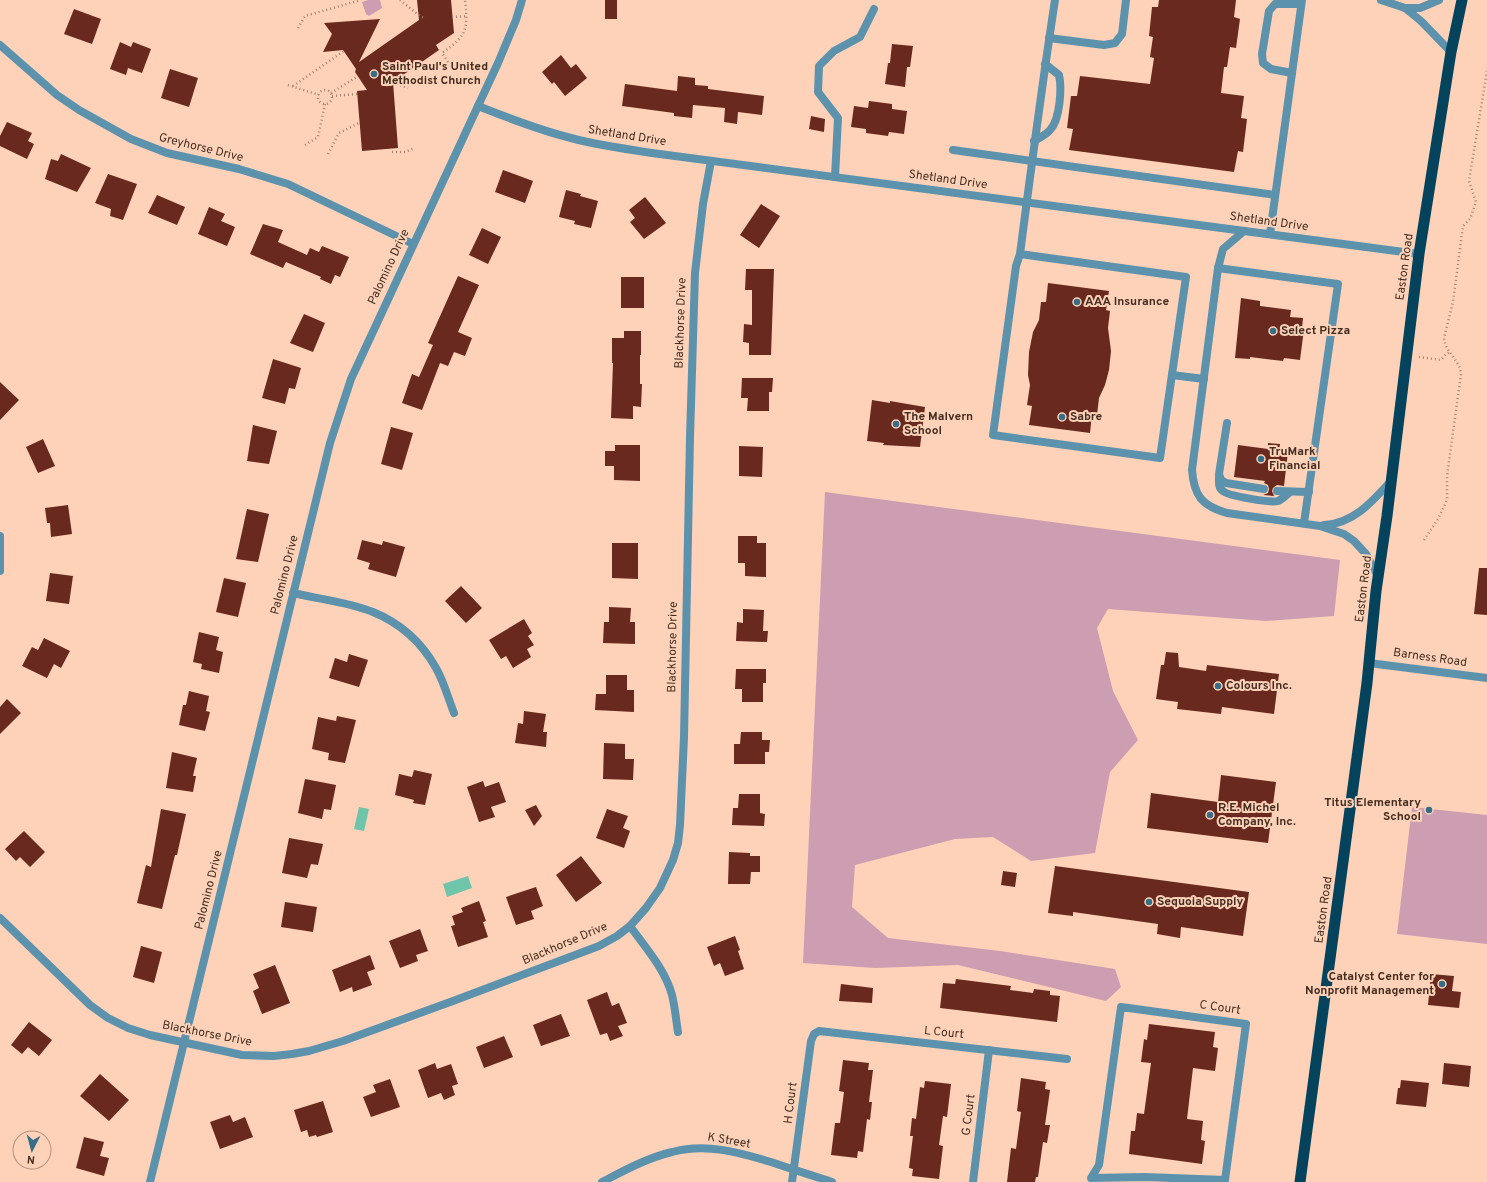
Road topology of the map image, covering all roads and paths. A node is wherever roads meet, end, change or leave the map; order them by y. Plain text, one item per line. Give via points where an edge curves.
1 (362, 0) edge
2 (400, 0) edge
3 (466, 0) edge
4 (522, 0) edge
5 (1055, 0) edge
6 (1126, 0) edge
7 (1381, 0) edge
8 (1439, 0) edge
9 (1462, 0) edge
10 (1301, 2) edge
11 (1405, 8) junction
12 (874, 9) dead end
13 (467, 16) junction
14 (452, 17) dead end
15 (426, 18) dead end
16 (298, 28) dead end
17 (1049, 38) junction
18 (0, 45) edge
19 (344, 52) dead end
20 (1451, 52) junction
21 (448, 62) dead end
22 (1046, 64) junction
23 (1487, 71) edge
24 (1292, 73) junction
25 (358, 76) dead end
26 (389, 81) dead end
27 (288, 85) dead end
28 (293, 86) junction
29 (408, 88) dead end
30 (357, 94) dead end
31 (319, 95) junction
32 (331, 95) junction
33 (325, 104) junction
34 (478, 106) junction
35 (359, 123) dead end
36 (1034, 141) junction
37 (305, 145) dead end
38 (392, 148) dead end
39 (415, 148) dead end
40 (953, 150) dead end
41 (328, 154) dead end
42 (711, 161) junction
43 (1032, 162) junction
44 (835, 177) junction
45 (1275, 195) junction
46 (1026, 202) junction
47 (1244, 231) junction
48 (1270, 234) junction
49 (413, 244) junction
50 (1020, 254) junction
51 (1419, 254) junction
52 (1218, 268) junction
53 (1450, 352) junction
54 (1407, 356) junction
55 (1172, 375) junction
56 (1204, 379) junction
57 (1227, 423) dead end
58 (1219, 477) junction
59 (1391, 481) junction
60 (1264, 489) dead end
61 (1277, 491) dead end
62 (1290, 492) junction
63 (1309, 492) junction
64 (1304, 523) junction
65 (1320, 526) junction
66 (0, 536) edge
67 (1424, 540) dead end
68 (0, 571) edge
69 (1378, 576) junction
70 (293, 593) junction
71 (1369, 663) junction
72 (1487, 678) edge
73 (454, 713) dead end
74 (0, 918) edge
75 (630, 926) junction
76 (819, 1031) joint
77 (678, 1032) dead end
78 (185, 1043) junction
79 (989, 1050) junction
80 (1067, 1059) dead end
81 (795, 1170) junction
82 (1091, 1180) edge
83 (150, 1182) edge
84 (602, 1182) edge
85 (792, 1182) edge
86 (832, 1182) edge
87 (973, 1182) edge
88 (1300, 1182) edge

1 - 16 path via 305,16
2 - 15 path via 421,17
3 - 13 path
4 - 34 street, Palomino Drive via 516,20
5 - 17 street
6 - 17 street via 1122,34 1115,43 1104,45
7 - 11 street
8 - 11 street via 1420,8
9 - 20 highway, Easton Road
10 - 24 street
10 - 24 street via 1275,4 1269,11 1262,54 1263,63 1271,69
11 - 20 street
12 - 44 street via 860,37 834,51 820,66 818,92 838,118
13 - 14 path
13 - 21 path via 467,27 462,37 442,53
17 - 22 street
18 - 49 street, Greyhorse Drive via 57,95 131,139 167,153 239,169 288,184
19 - 28 path
20 - 51 highway, Easton Road
22 - 36 street
22 - 36 street via 1059,74 1061,84 1056,122 1050,130
23 - 53 path via 1469,181 1476,202 1470,218 1463,226 1453,302 1444,338
24 - 45 street
25 - 32 path
26 - 29 path
27 - 28 path
28 - 31 path
30 - 32 path
31 - 32 path via 325,90
31 - 33 path via 319,101
32 - 33 path via 330,103
33 - 37 path via 318,137
34 - 42 street, Shetland Drive via 571,138
34 - 49 street, Palomino Drive
35 - 41 path via 339,133
36 - 43 street
38 - 39 path via 392,152 405,152
40 - 43 street
42 - 44 street, Shetland Drive
42 - 75 street, Blackhorse Drive via 695,274 680,825 673,860 660,888
43 - 45 street
43 - 46 street
44 - 46 street, Shetland Drive
45 - 48 street
46 - 47 street, Shetland Drive
46 - 50 street
47 - 48 street, Shetland Drive
47 - 52 street via 1223,249
48 - 51 street, Shetland Drive
49 - 70 street, Palomino Drive via 351,379 330,443
50 - 55 street via 1186,277
50 - 55 street via 1016,266 993,435 1160,458
51 - 54 highway, Easton Road
52 - 56 street
52 - 63 street via 1338,284
53 - 54 path via 1442,360
53 - 67 path via 1461,370 1461,378 1447,476 1447,500
54 - 59 highway, Easton Road
55 - 56 street
56 - 64 street via 1192,470 1196,493 1215,510
57 - 58 street
58 - 60 street via 1226,483
58 - 62 street via 1221,490 1229,495 1275,501
59 - 65 street via 1362,510 1347,520
59 - 69 highway, Easton Road
61 - 62 street
62 - 63 street
63 - 64 street
64 - 65 street
65 - 69 street via 1344,534 1354,541 1366,554
66 - 68 street
69 - 71 highway, Easton Road
70 - 73 street via 374,612 398,626 425,651 442,680
70 - 78 street, Palomino Drive
71 - 72 street, Barness Road
71 - 88 highway, Easton Road
74 - 78 street, Blackhorse Drive via 90,1005 108,1018 128,1028
75 - 77 street via 665,977 672,995
75 - 78 street, Blackhorse Drive via 598,946 446,1004 309,1051 274,1056 242,1055
76 - 79 street, L Court
76 - 81 street, H Court via 814,1034 811,1041
78 - 83 street, Palomino Drive
79 - 80 street, L Court
79 - 87 street, G Court
81 - 84 street, K Street via 731,1151 692,1148 638,1164
81 - 85 street, H Court
81 - 86 street, K Street
82 - 82 street, C Court via 1098,1165 1121,1007 1246,1024 1225,1180 1145,1177

